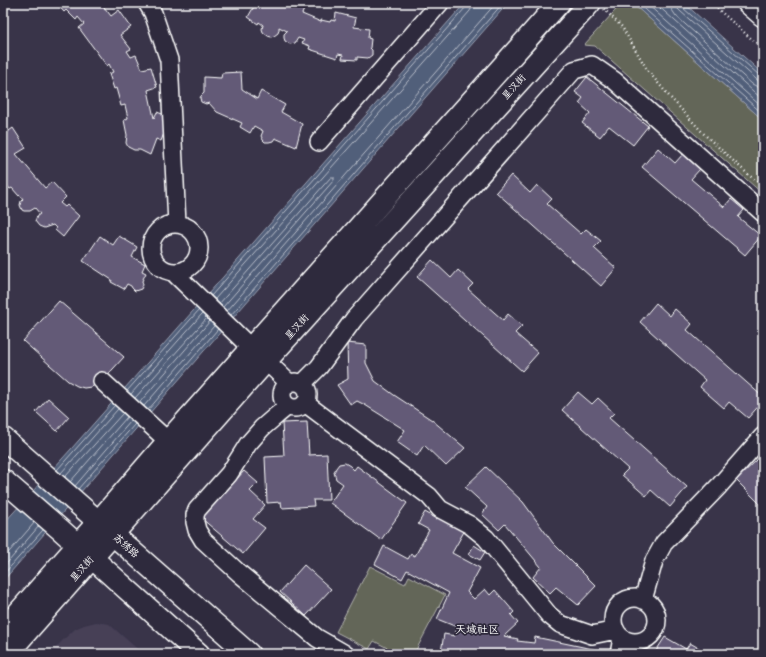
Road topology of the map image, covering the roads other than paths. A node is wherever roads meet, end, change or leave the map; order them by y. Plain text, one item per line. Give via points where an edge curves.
1 (147, 3) edge
2 (440, 3) edge
3 (559, 3) edge
4 (748, 3) edge
5 (596, 5) edge
6 (763, 16) edge
7 (319, 142) dead end
8 (763, 213) edge
9 (177, 224) junction
10 (173, 272) junction
11 (259, 355) junction
12 (296, 383) junction
13 (107, 385) dead end
14 (305, 403) junction
15 (288, 406) junction
16 (763, 436) edge
17 (3, 438) edge
18 (168, 441) junction
19 (10, 486) edge
20 (106, 528) junction
21 (84, 552) junction
22 (643, 600) junction
23 (3, 630) edge
24 (619, 641) edge
25 (640, 648) edge
26 (7, 654) edge
27 (199, 654) edge
28 (249, 654) edge
29 (345, 654) edge

1 - 9 street via 169,60
2 - 7 street
3 - 11 main road, 星汉街
4 - 6 main road
5 - 11 main road, 星汉街
8 - 12 street via 615,81 592,65 574,70 354,319 319,367
9 - 10 street via 160,229 151,246 156,263
9 - 10 street via 187,227 195,234 199,245 198,256 193,265 183,271
10 - 11 street
11 - 12 street
11 - 18 main road, 星汉街
11 - 20 main road, 星汉街
12 - 14 street via 306,387 308,391
12 - 15 street via 286,385 282,392 283,400
13 - 18 street
14 - 15 street via 297,408
14 - 24 street via 429,496 440,509 470,525 486,538 549,615 560,624
15 - 29 street via 248,444 229,474 197,510 195,522 203,540 239,573 316,638
16 - 22 street via 664,543 654,561
17 - 20 main road, 苏绣路
18 - 20 main road, 星汉街
19 - 21 main road
20 - 21 main road, 星汉街
20 - 28 main road, 苏绣路
21 - 23 main road, 星汉街
21 - 26 main road, 星汉街
21 - 27 main road
22 - 24 street via 624,601 615,611 613,617
22 - 25 street via 653,608 657,622 652,634
24 - 25 street via 635,642

